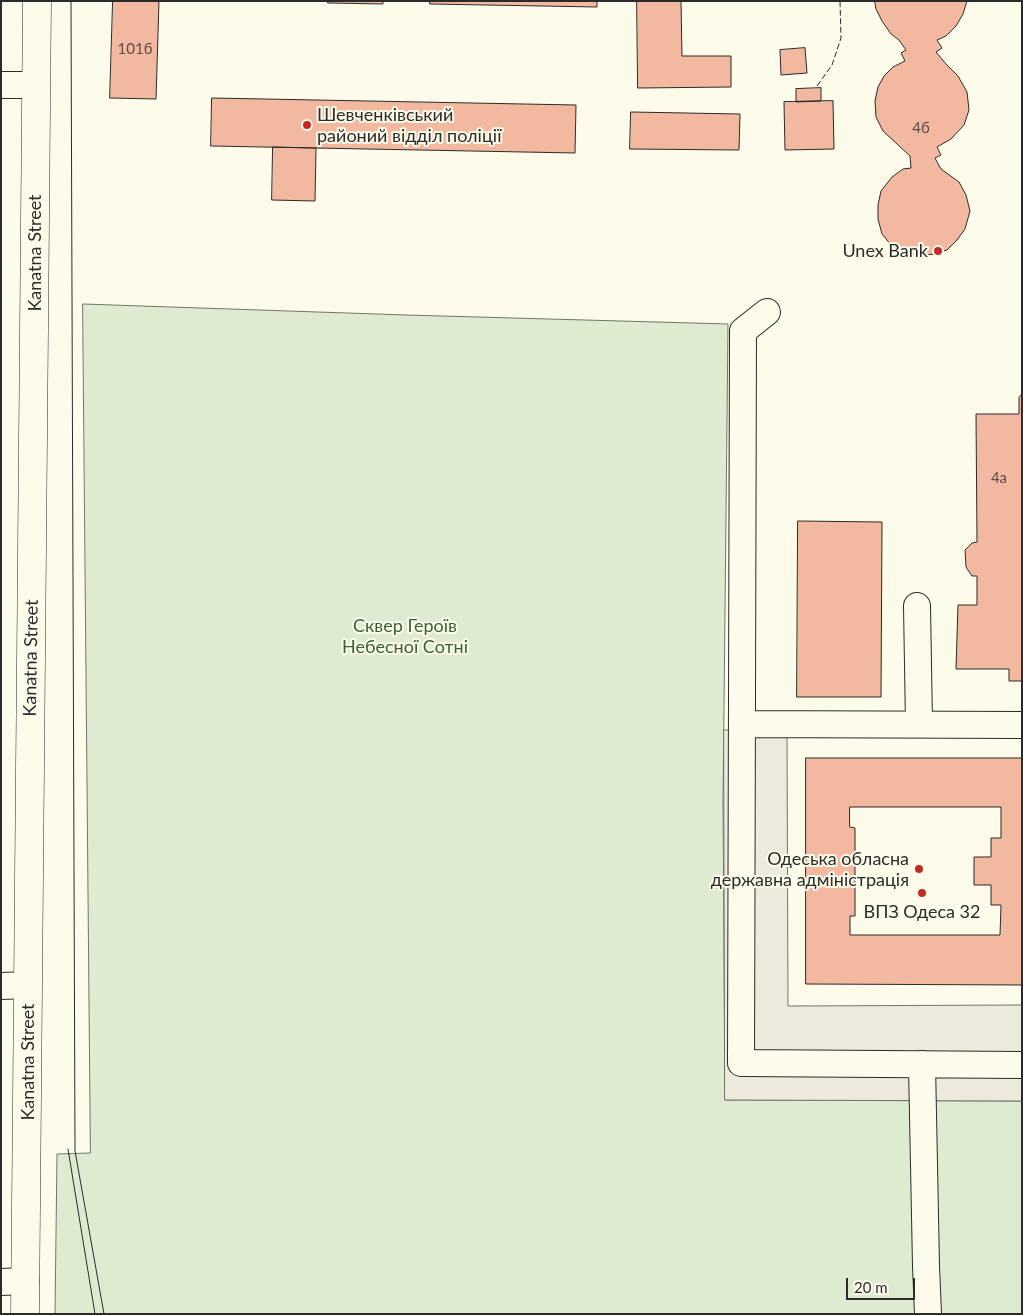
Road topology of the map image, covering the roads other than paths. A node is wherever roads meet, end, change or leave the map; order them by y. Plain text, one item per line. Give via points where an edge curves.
1 (37, 1) edge
2 (1, 85) edge
3 (36, 85) junction
4 (766, 312) dead end
5 (918, 606) dead end
6 (742, 724) junction
7 (919, 724) junction
8 (1022, 724) edge
9 (28, 985) junction
10 (1, 986) edge
11 (922, 1064) junction
12 (1022, 1065) edge
13 (13, 1281) edge
14 (25, 1314) edge
15 (928, 1314) edge

1 - 3 main road, Kanatna Street
2 - 3 lane
3 - 9 main road, Kanatna Street
4 - 6 lane via 743,331
5 - 7 lane
6 - 7 lane
6 - 11 lane via 741,1063
7 - 8 lane
9 - 10 lane
9 - 13 main road, Kanatna Street
11 - 12 lane
11 - 15 lane
13 - 14 main road, Kanatna Street

